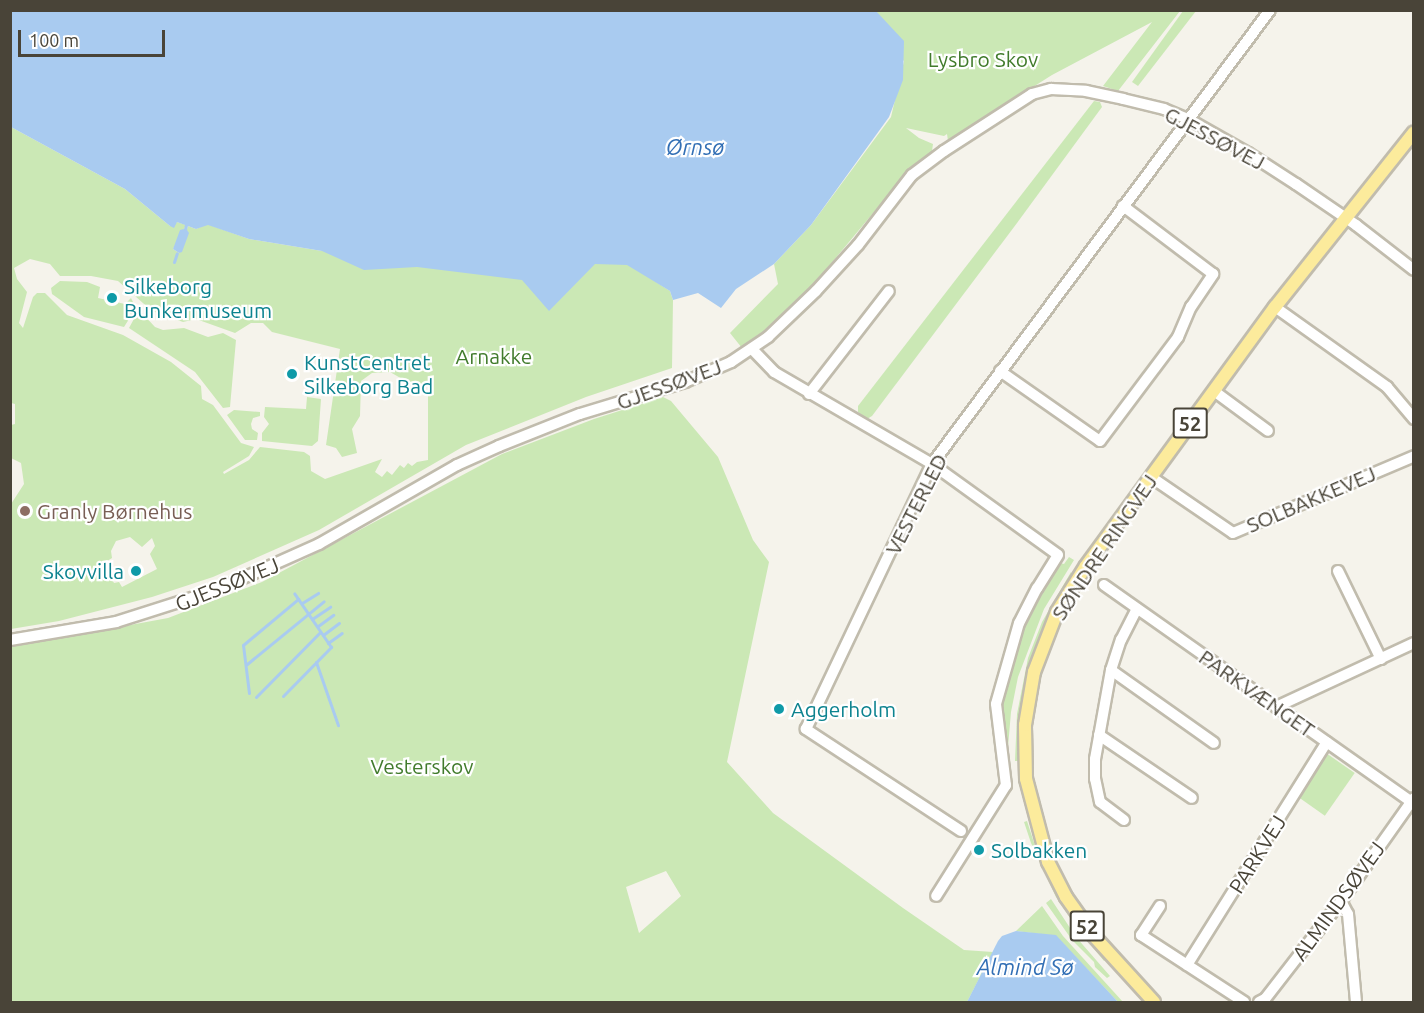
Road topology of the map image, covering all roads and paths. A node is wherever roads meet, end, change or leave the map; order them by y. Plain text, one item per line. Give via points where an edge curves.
1 (1270, 10) edge
2 (1188, 119) junction
3 (1413, 132) edge
4 (1123, 206) junction
5 (1345, 217) junction
6 (1413, 270) edge
7 (889, 291) dead end
8 (1275, 307) junction
9 (752, 349) junction
10 (1000, 371) junction
11 (1214, 390) junction
12 (809, 394) junction
13 (1413, 419) edge
14 (1268, 431) dead end
15 (1413, 456) edge
16 (932, 464) junction
17 (1151, 477) junction
18 (1338, 571) dead end
19 (1104, 585) dead end
20 (1137, 609) junction
21 (10, 640) edge
22 (1413, 643) edge
23 (1381, 658) junction
24 (1111, 670) junction
25 (1276, 707) junction
26 (1099, 735) junction
27 (1327, 742) junction
28 (1214, 743) dead end
29 (1192, 798) dead end
30 (1412, 799) edge
31 (1124, 820) dead end
32 (961, 831) dead end
33 (936, 896) dead end
34 (1341, 901) junction
35 (1160, 906) dead end
36 (1187, 965) junction
37 (1154, 1002) edge
38 (1244, 1002) edge
39 (1259, 1002) edge
40 (1356, 1002) edge

1 - 2 street, VESTERLED
2 - 4 street, VESTERLED
2 - 5 street, GJESSØVEJ
2 - 9 street, GJESSØVEJ via 1164,109 1086,91 1051,89 1032,94 944,151 908,180 849,255 797,310
3 - 5 main road, SØNDRE RINGVEJ / 52
4 - 10 street, VESTERLED
4 - 10 street via 1213,274 1191,307 1178,337 1100,441
5 - 6 street, GJESSØVEJ
5 - 8 main road, SØNDRE RINGVEJ / 52
7 - 12 street
8 - 11 main road, SØNDRE RINGVEJ / 52
8 - 13 street via 1387,387
9 - 12 street via 774,372
9 - 21 street, GJESSØVEJ via 685,382 580,414 499,446 457,465 310,548 214,591 116,622
10 - 16 street, VESTERLED
11 - 14 street
11 - 17 main road, SØNDRE RINGVEJ / 52
12 - 16 street
15 - 17 street, SOLBAKKEVEJ via 1233,533
16 - 32 street, VESTERLED via 806,729
16 - 33 street via 1058,555 1019,623 996,704 1006,785
17 - 37 main road, SØNDRE RINGVEJ / 52 via 1057,612 1032,681 1024,752 1028,796 1048,862 1066,897 1093,935
18 - 23 street
19 - 20 street, PARKVÆNGET
20 - 24 street
20 - 25 street, PARKVÆNGET
22 - 23 street
23 - 25 street
24 - 26 street
24 - 28 street
25 - 27 street, PARKVÆNGET
26 - 29 street
26 - 31 street via 1095,779 1100,802
27 - 30 street, PARKVÆNGET
27 - 36 street, PARKVEJ
30 - 34 street, ALMINDSØVEJ
34 - 39 street, ALMINDSØVEJ
34 - 40 street via 1348,914
35 - 36 street via 1141,935
36 - 38 street

